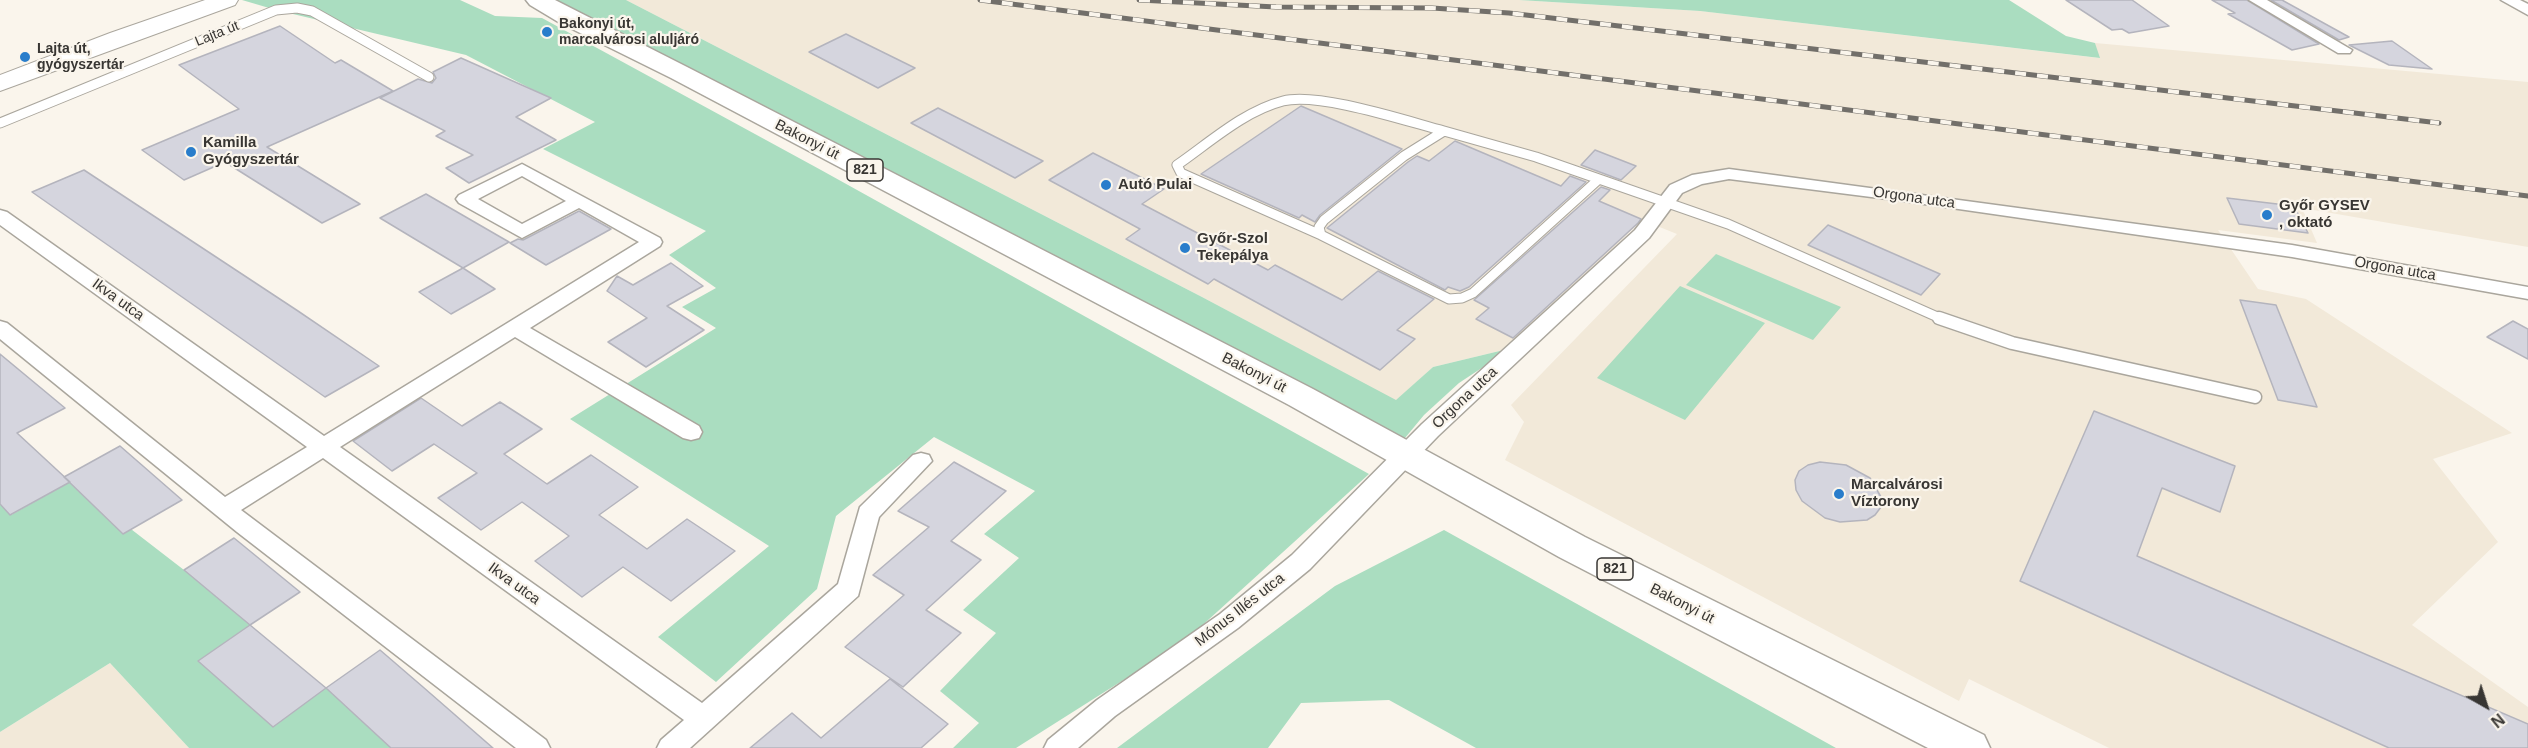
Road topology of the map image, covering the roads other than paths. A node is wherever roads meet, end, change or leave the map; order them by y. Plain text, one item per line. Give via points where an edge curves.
1 (197, 0) edge
2 (226, 0) edge
3 (2256, 0) edge
4 (2508, 0) edge
5 (541, 1) edge
6 (2528, 10) edge
7 (118, 38) junction
8 (2344, 50) dead end
9 (429, 76) dead end
10 (0, 84) edge
11 (0, 123) edge
12 (1444, 131) junction
13 (1600, 178) junction
14 (579, 201) junction
15 (1666, 201) junction
16 (0, 216) edge
17 (1321, 235) junction
18 (2528, 293) edge
19 (0, 328) edge
20 (515, 328) junction
21 (2255, 397) dead end
22 (691, 432) dead end
23 (324, 448) junction
24 (1407, 455) junction
25 (921, 461) dead end
26 (224, 509) junction
27 (705, 720) junction
28 (536, 748) edge
29 (671, 748) edge
30 (1058, 748) edge
31 (1969, 748) edge

1 - 7 street, Lajta út
2 - 7 street, Lajta út
3 - 8 street
4 - 6 street
5 - 24 main road, Bakonyi út / 821
7 - 10 street, Lajta út
9 - 11 lane, Lajta út via 322,16 297,8 276,10
12 - 13 lane
12 - 17 lane via 1404,156 1324,220 1319,227
12 - 17 lane via 1318,100 1293,99 1250,117 1177,165 1181,173
13 - 15 lane
13 - 17 lane via 1473,293 1462,298 1449,298
14 - 14 street via 522,170 465,200 522,232
14 - 20 street via 653,242
15 - 18 street, Orgona utca via 1676,189 1698,179 1729,174 2281,249
15 - 21 lane via 1728,224 1955,325 2012,343
15 - 24 street, Orgona utca via 1642,234
16 - 23 street, Ikva utca
19 - 26 street
20 - 22 street
20 - 23 street
23 - 26 street
23 - 27 street, Ikva utca
24 - 30 street, Mónus Illés utca via 1301,562 1229,621 1106,708
24 - 31 main road, Bakonyi út / 821 via 1572,547
25 - 27 street via 868,513 849,589
26 - 28 street
27 - 29 street

